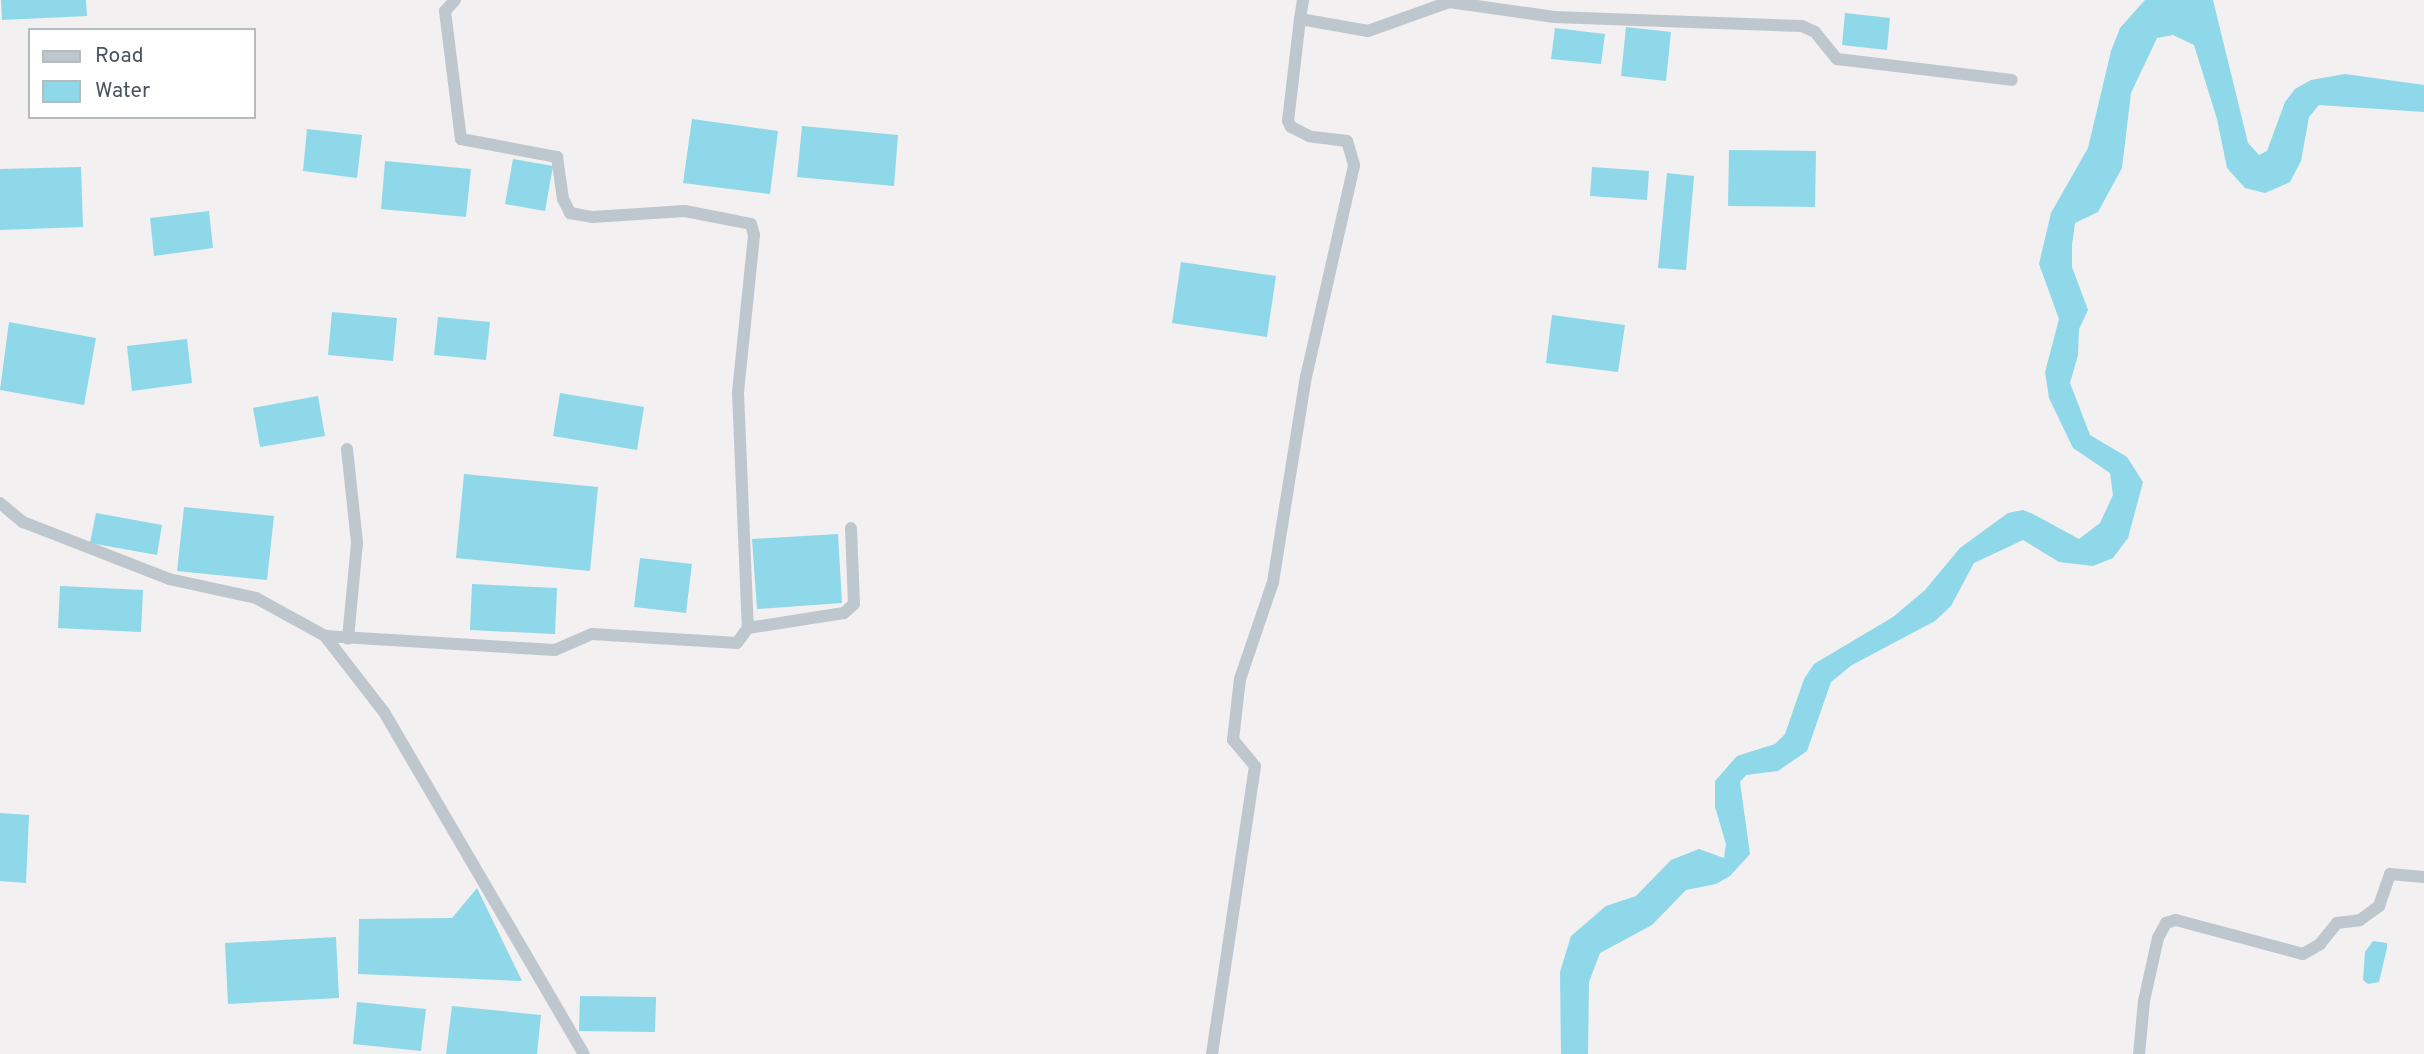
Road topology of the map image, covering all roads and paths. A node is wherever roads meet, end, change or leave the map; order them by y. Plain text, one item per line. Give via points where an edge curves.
1 (455, 0) edge
2 (1303, 0) edge
3 (1300, 19) junction
4 (2012, 80) dead end
5 (347, 449) dead end
6 (0, 503) edge
7 (851, 528) dead end
8 (748, 628) junction
9 (325, 636) junction
10 (348, 639) junction
11 (2424, 877) edge
12 (584, 1054) edge
13 (1212, 1054) edge
14 (2139, 1054) edge

1 - 8 street via 445,11 461,139 557,157 563,199 570,213 592,217 685,211 751,223 754,234 738,393
2 - 3 street
3 - 4 street via 1368,31 1449,2 1554,17 1802,26 1815,32 1837,59
3 - 13 street via 1288,121 1309,136 1346,141 1354,165 1306,377 1273,582 1240,678 1233,740 1255,766
5 - 10 street via 357,543
6 - 9 street via 23,522 169,579 256,598
7 - 8 street via 854,604 844,613
8 - 10 street via 737,643 592,635 555,650
9 - 10 street
9 - 12 street via 384,712
11 - 14 street via 2390,874 2379,906 2360,920 2337,923 2320,944 2303,954 2176,920 2166,923 2158,938 2144,1001

